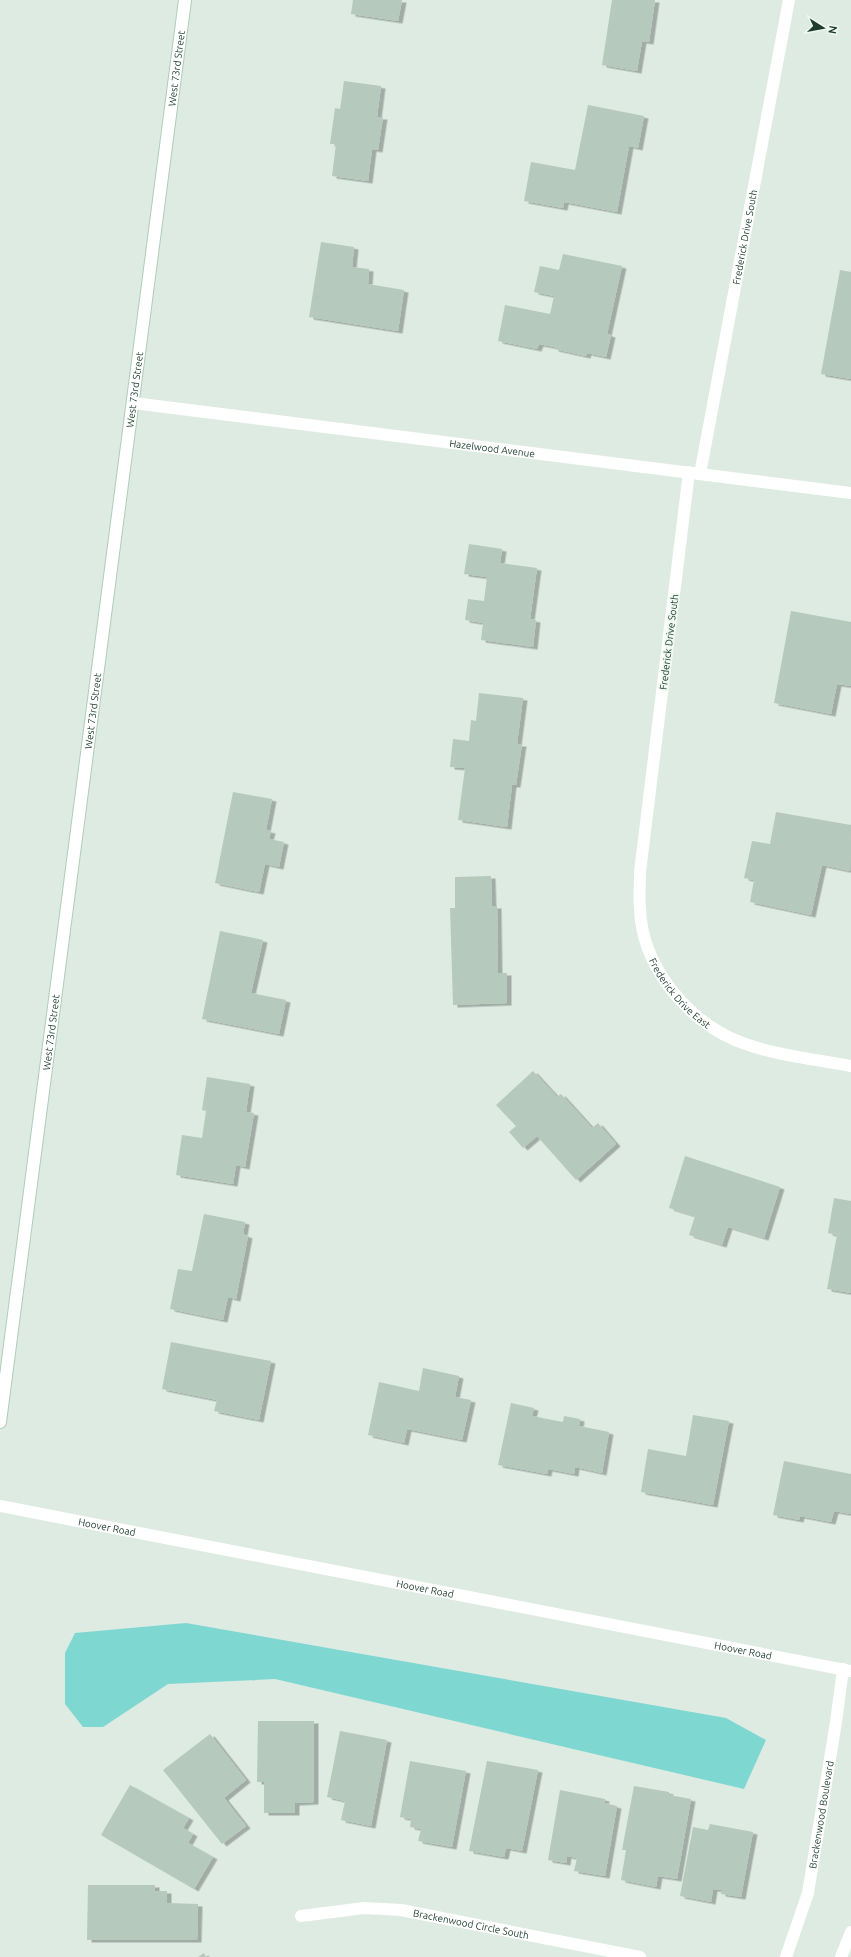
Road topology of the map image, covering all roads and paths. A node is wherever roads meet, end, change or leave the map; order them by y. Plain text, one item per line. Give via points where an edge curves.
1 (185, 0) edge
2 (788, 0) edge
3 (133, 403) junction
4 (695, 473) junction
5 (851, 493) edge
6 (648, 812) joint
7 (851, 1066) edge
8 (0, 1422) edge
9 (0, 1506) edge
10 (847, 1670) edge
11 (301, 1916) dead end
12 (851, 1932) edge
13 (640, 1957) edge
14 (786, 1957) edge
15 (841, 1957) edge

1 - 3 street, West 73rd Street
2 - 4 street, Frederick Drive South
3 - 4 street, Hazelwood Avenue
3 - 8 street, West 73rd Street
4 - 5 street, Hazelwood Avenue
4 - 6 street, Frederick Drive South
6 - 7 street, Frederick Drive East via 640,872 640,909 644,934 655,963 671,990 686,1007 714,1029 735,1040 770,1050
9 - 10 street, Hoover Road
10 - 14 street, Brackenwood Boulevard via 808,1893
11 - 13 street, Brackenwood Circle South via 364,1908 401,1910
12 - 15 street

